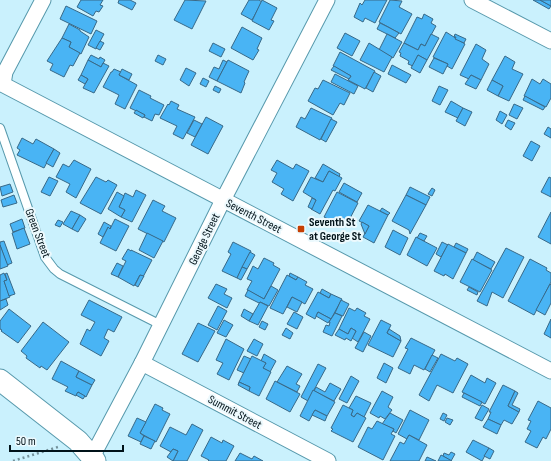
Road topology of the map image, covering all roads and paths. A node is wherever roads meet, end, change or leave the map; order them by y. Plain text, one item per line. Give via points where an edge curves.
1 (42, 0) edge
2 (327, 0) edge
3 (472, 0) edge
4 (551, 41) edge
5 (1, 87) edge
6 (0, 128) edge
7 (223, 200) junction
8 (161, 325) junction
9 (142, 363) junction
10 (551, 371) edge
11 (0, 380) edge
12 (78, 441) junction
13 (94, 459) edge
14 (13, 461) edge
15 (328, 461) edge

1 - 5 street via 5,72
2 - 7 street, George Street
3 - 4 street
5 - 7 street, Seventh Street
6 - 8 lane, Green Street via 45,257 54,269
7 - 8 street, George Street
7 - 10 street, Seventh Street
8 - 9 street, George Street
9 - 13 street, George Street
9 - 15 street, Summit Street
11 - 12 street
12 - 13 street
12 - 14 path

